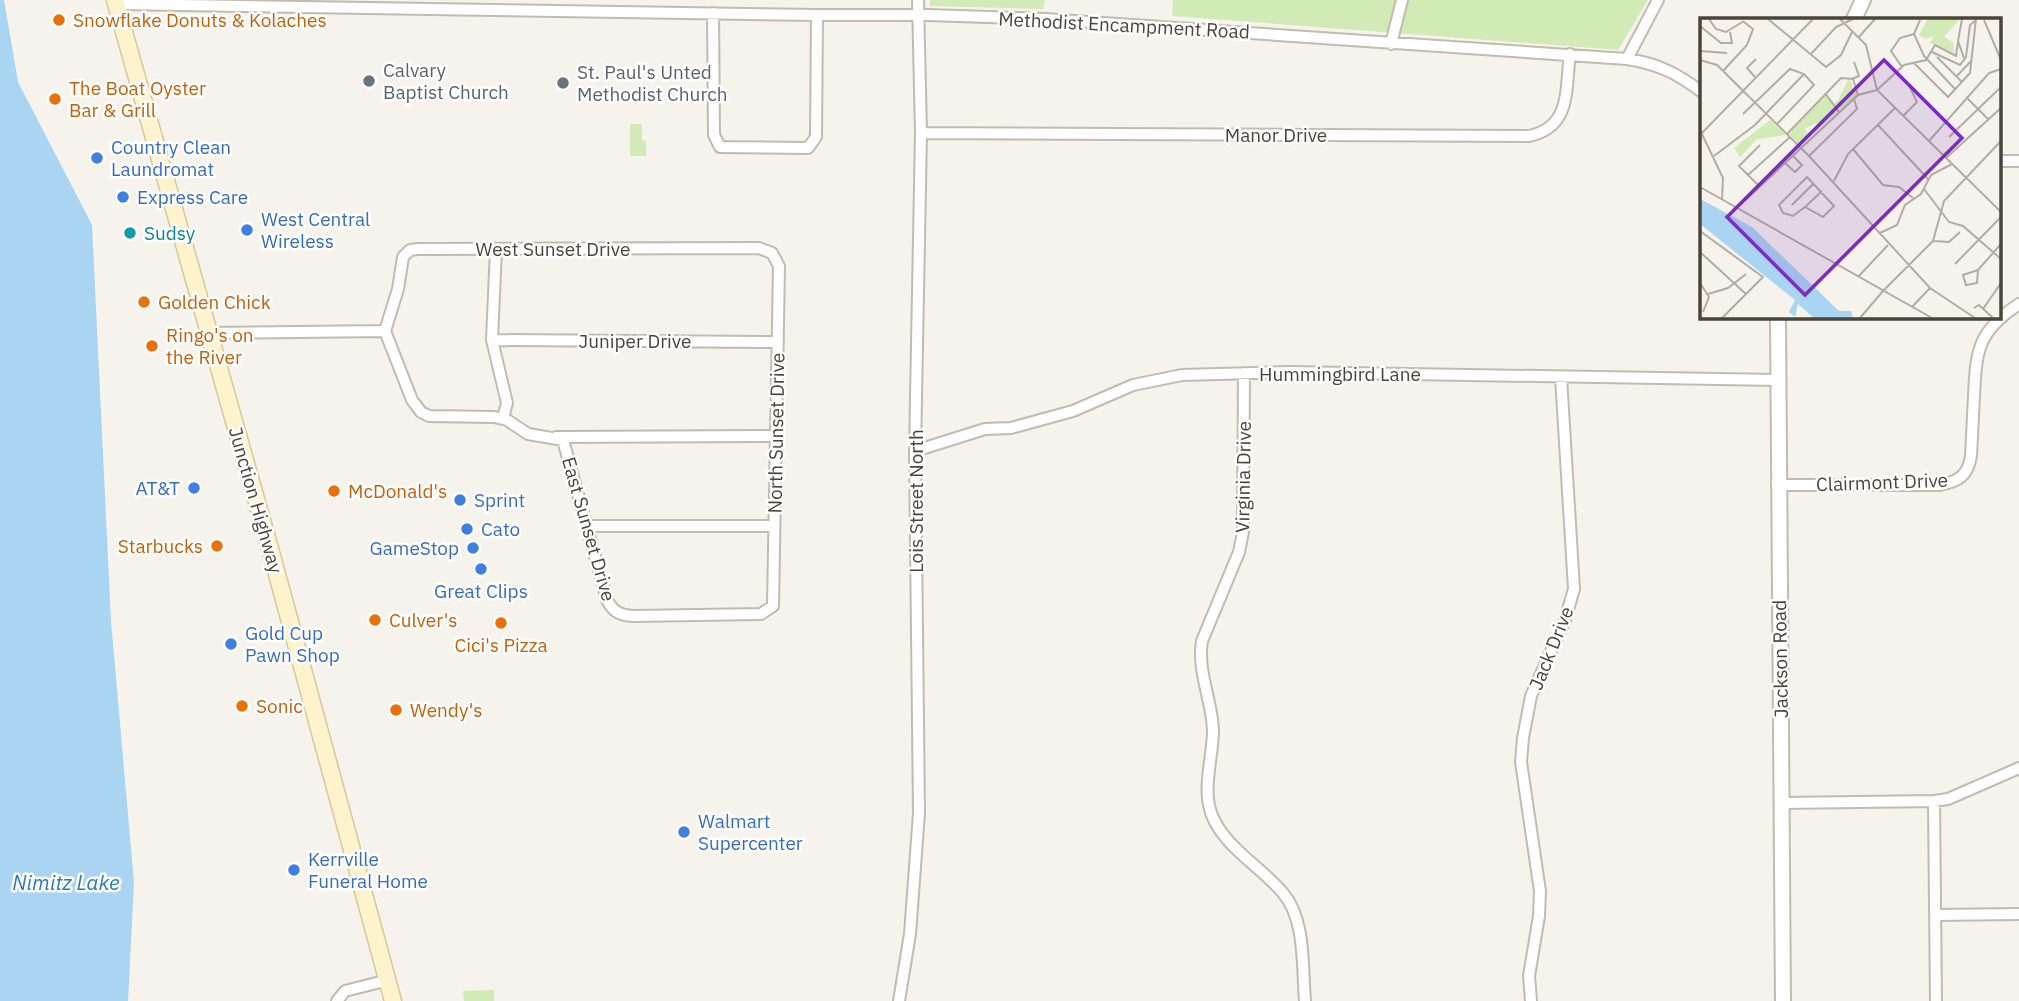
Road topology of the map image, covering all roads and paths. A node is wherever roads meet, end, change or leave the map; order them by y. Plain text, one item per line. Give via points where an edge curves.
1 (919, 0) edge
2 (1402, 0) edge
3 (1658, 0) edge
4 (1863, 0) edge
5 (116, 2) edge
6 (402, 5) edge
7 (713, 13) junction
8 (817, 15) junction
9 (919, 15) junction
10 (1854, 18) edge
11 (1391, 44) junction
12 (1570, 54) junction
13 (1627, 59) junction
14 (1700, 91) edge
15 (921, 133) junction
16 (496, 249) junction
17 (778, 260) joint
18 (2019, 304) edge
19 (2002, 316) edge
20 (1778, 318) edge
21 (1999, 318) edge
22 (385, 331) junction
23 (208, 333) junction
24 (492, 340) junction
25 (778, 342) junction
26 (1244, 373) junction
27 (1561, 376) junction
28 (1778, 380) junction
29 (503, 418) junction
30 (776, 436) junction
31 (554, 437) junction
32 (915, 451) junction
33 (1777, 485) junction
34 (587, 526) junction
35 (774, 526) junction
36 (773, 606) joint
37 (2019, 768) edge
38 (1934, 801) junction
39 (1782, 803) junction
40 (2019, 914) edge
41 (1936, 915) junction
42 (388, 980) junction
43 (337, 1001) edge
44 (393, 1001) edge
45 (899, 1001) edge
46 (1305, 1001) edge
47 (1531, 1001) edge
48 (1783, 1001) edge
49 (1936, 1001) edge

1 - 9 street, Lois Street North
2 - 11 street
3 - 13 street
4 - 10 street
5 - 6 street, Methodist Encampment Road
5 - 23 main road, Junction Highway
6 - 7 street, Methodist Encampment Road
7 - 8 street, Methodist Encampment Road
7 - 8 street via 714,135 720,147 808,148 814,144
8 - 9 street, Methodist Encampment Road
9 - 11 street, Methodist Encampment Road via 1186,27
9 - 15 street, Lois Street North
11 - 12 street, Methodist Encampment Road
12 - 13 street, Methodist Encampment Road
12 - 15 street, Manor Drive via 1563,109 1556,123 1529,136
13 - 14 street, Methodist Encampment Road via 1677,74
15 - 32 street, Lois Street North
16 - 17 street, West Sunset Drive via 759,248
16 - 22 street, West Sunset Drive via 405,253
16 - 24 street
17 - 25 street, North Sunset Drive
18 - 19 street, Clairmont Drive
20 - 28 street, Jackson Road
21 - 33 street, Clairmont Drive via 1976,356 1971,456 1961,478 1939,485
22 - 23 street
22 - 29 street, East Sunset Drive via 421,412 434,417
23 - 42 main road, Junction Highway
24 - 25 street, Juniper Drive
24 - 29 street via 508,403
25 - 30 street, North Sunset Drive
26 - 27 street, Hummingbird Lane
26 - 32 street, Hummingbird Lane via 1157,378 1073,411 1011,428 985,429
26 - 46 street, Virginia Drive via 1243,532 1200,652 1212,722 1208,797 1225,836 1285,895 1298,926
27 - 28 street, Hummingbird Lane
27 - 47 street, Jack Drive via 1574,589 1565,621 1531,696 1523,738 1521,762 1540,891 1529,976
28 - 33 street, Jackson Road
29 - 31 street, East Sunset Drive via 528,435
30 - 31 street
30 - 35 street, North Sunset Drive
31 - 34 street, East Sunset Drive via 563,440
32 - 45 street, Lois Street North via 919,814
33 - 39 street, Jackson Road
34 - 35 street
34 - 36 street, East Sunset Drive via 607,600 620,614 761,614
35 - 36 street, North Sunset Drive
37 - 38 street
38 - 39 street
38 - 41 street
39 - 48 street, Jackson Road
40 - 41 street
41 - 49 street
42 - 43 street via 345,991
42 - 44 main road, Junction Highway

